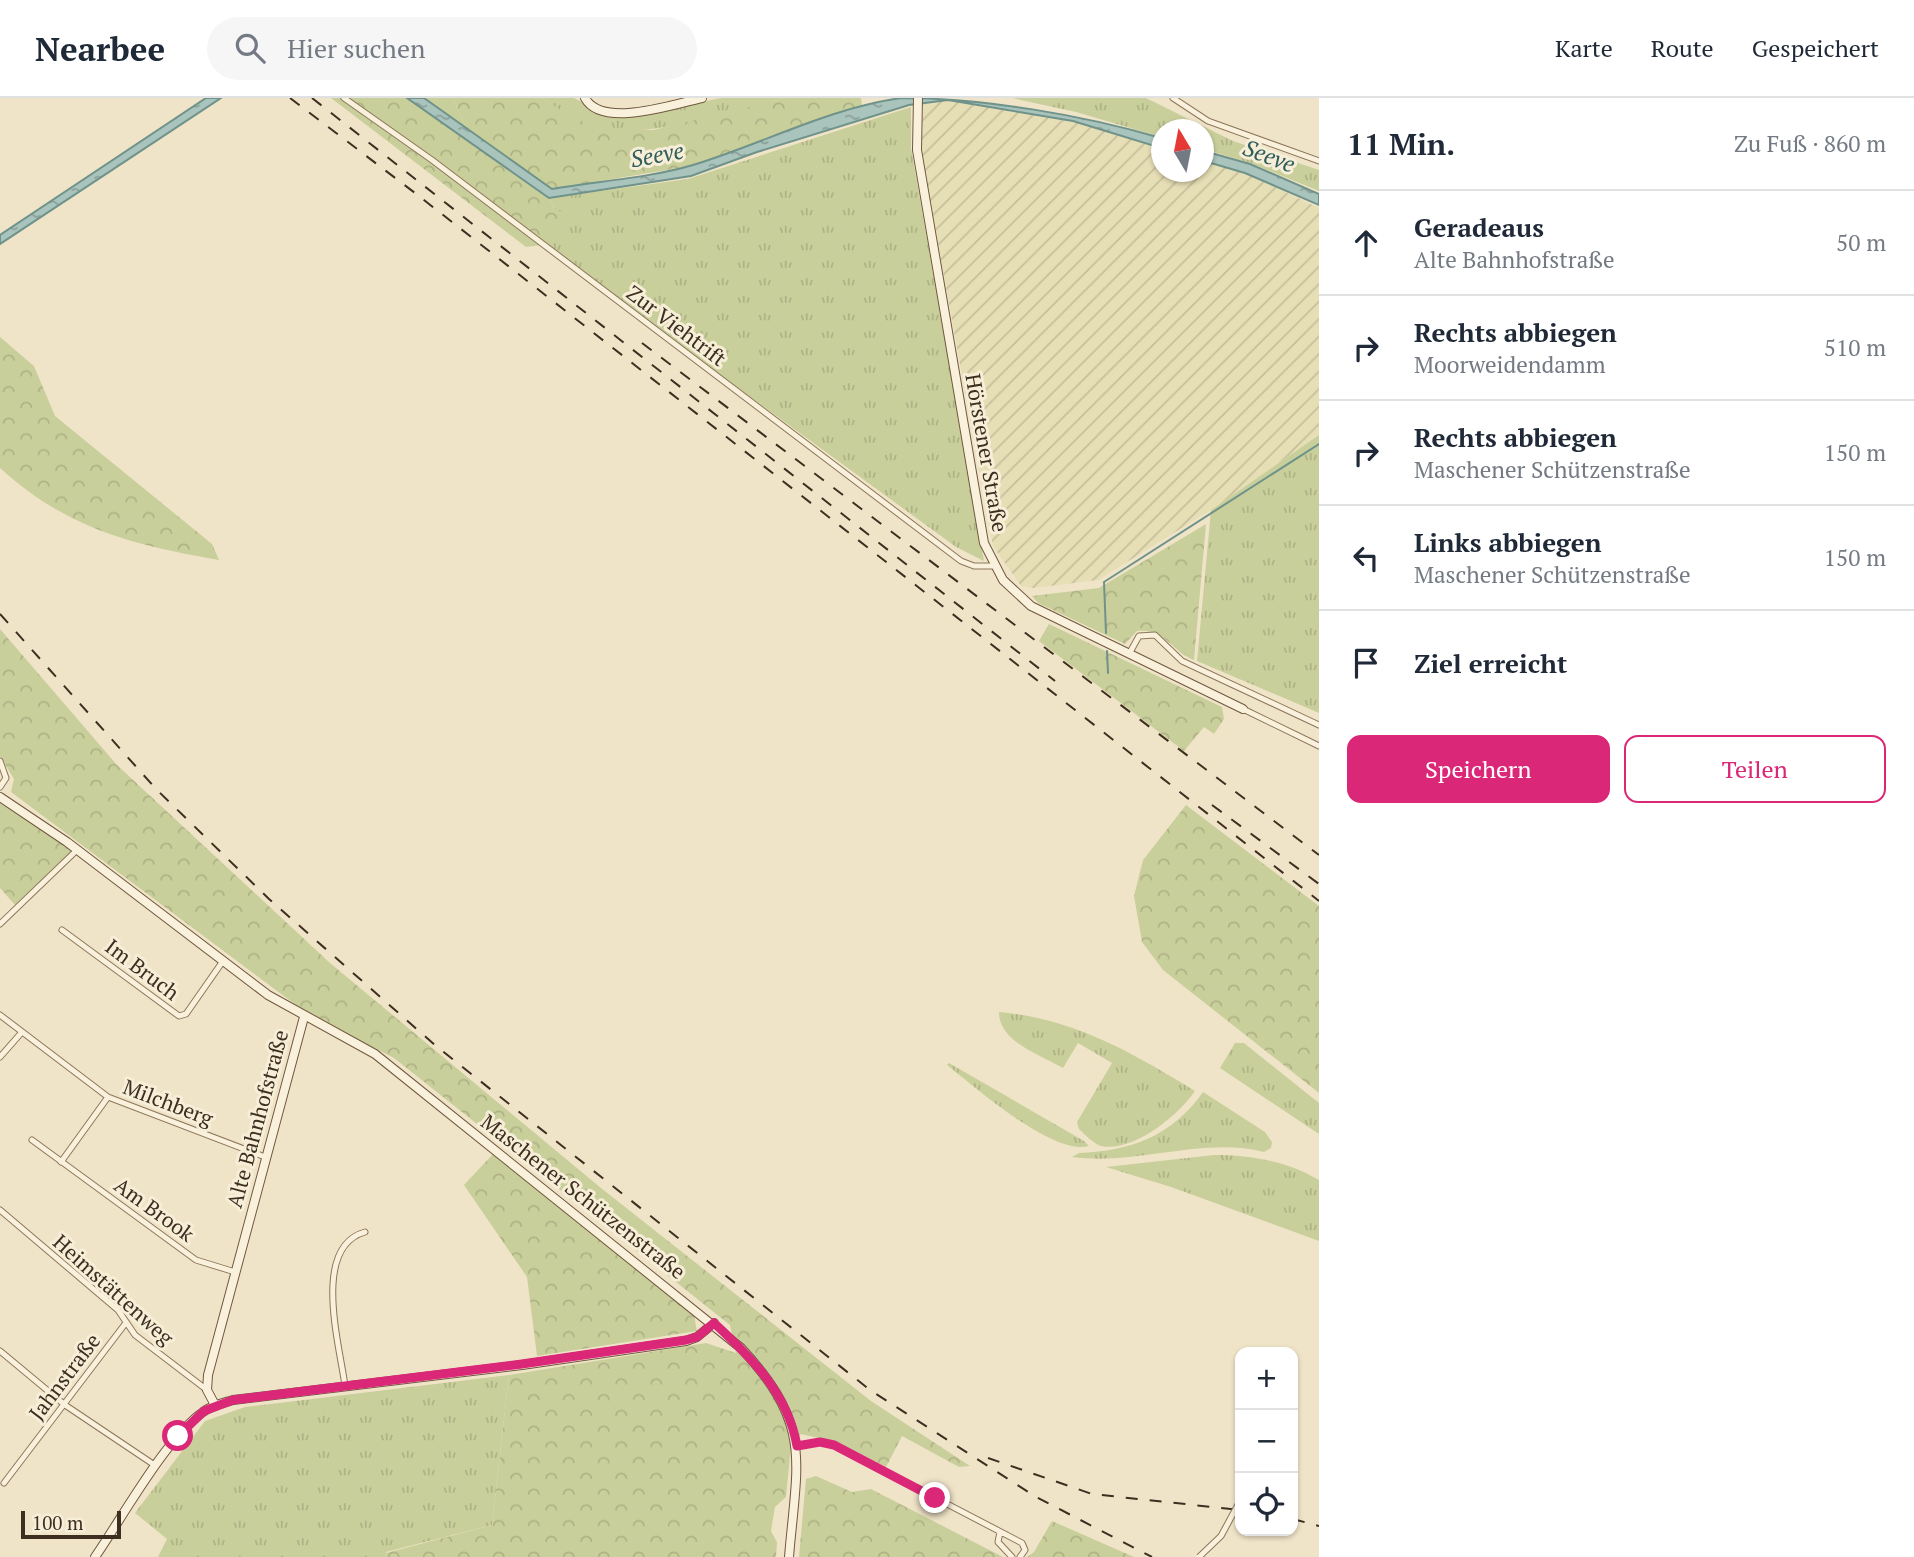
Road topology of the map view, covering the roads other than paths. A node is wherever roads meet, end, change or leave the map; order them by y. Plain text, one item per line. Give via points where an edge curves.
1 (344, 98) edge
2 (702, 98) edge
3 (1173, 98) edge
4 (583, 99) edge
5 (918, 102) edge
6 (1319, 161) edge
7 (994, 566) junction
8 (1129, 654) junction
9 (1243, 709) joint
10 (1319, 724) edge
11 (1319, 746) edge
12 (0, 761) edge
13 (0, 787) edge
14 (0, 797) edge
15 (77, 850) junction
16 (0, 924) edge
17 (62, 930) dead end
18 (223, 961) junction
19 (0, 1015) edge
20 (304, 1017) junction
21 (22, 1032) junction
22 (0, 1057) edge
23 (108, 1097) junction
24 (32, 1140) dead end
25 (265, 1157) junction
26 (61, 1162) junction
27 (0, 1210) edge
28 (365, 1232) dead end
29 (235, 1272) junction
30 (714, 1323) junction
31 (125, 1324) junction
32 (0, 1350) edge
33 (345, 1386) junction
34 (207, 1390) junction
35 (65, 1405) junction
36 (215, 1405) junction
37 (797, 1446) junction
38 (156, 1466) junction
39 (4, 1483) dead end
40 (1235, 1511) edge
41 (1000, 1532) junction
42 (95, 1557) edge
43 (789, 1557) edge
44 (1012, 1557) edge
45 (1020, 1557) edge
46 (1199, 1557) edge

1 - 7 street, Zur Viehtrift via 961,561
2 - 4 street via 628,114 609,113
3 - 6 street via 1208,121
5 - 7 street, Hörstener Straße via 916,150 984,543
7 - 8 street, Hörstener Straße via 1031,606
8 - 9 street, Hörstener Straße
8 - 10 street via 1139,636 1155,635 1182,661
9 - 11 street, Hörstener Straße
12 - 13 street via 6,778
14 - 15 street, Alte Bahnhofstraße
15 - 16 street
15 - 18 street, Alte Bahnhofstraße
17 - 18 street, Im Bruch via 179,1016 186,1014
18 - 20 street, Alte Bahnhofstraße
19 - 21 street, Milchberg
20 - 25 street, Alte Bahnhofstraße
20 - 30 street, Maschener Schützenstraße via 375,1054
21 - 22 street
21 - 23 street, Milchberg
23 - 25 street, Milchberg
23 - 26 street
24 - 26 street, Am Brook
25 - 29 street, Alte Bahnhofstraße
26 - 29 street, Am Brook via 196,1260
27 - 31 street, Heimstättenweg via 118,1310
28 - 33 street via 354,1235 343,1248 331,1282
29 - 34 street, Alte Bahnhofstraße
30 - 33 street via 686,1340
30 - 37 street, Maschener Schützenstraße via 752,1359 778,1394
31 - 34 street, Heimstättenweg
31 - 35 street, Jahnstraße
32 - 35 street
33 - 36 street
34 - 36 street
35 - 38 street
35 - 39 street, Jahnstraße
36 - 38 street via 189,1424
37 - 41 street via 834,1445
37 - 43 street, Maschener Schützenstraße
38 - 42 street
40 - 46 street, bridge via 1222,1536
41 - 44 street via 998,1542
41 - 45 street via 1022,1543 1025,1550

